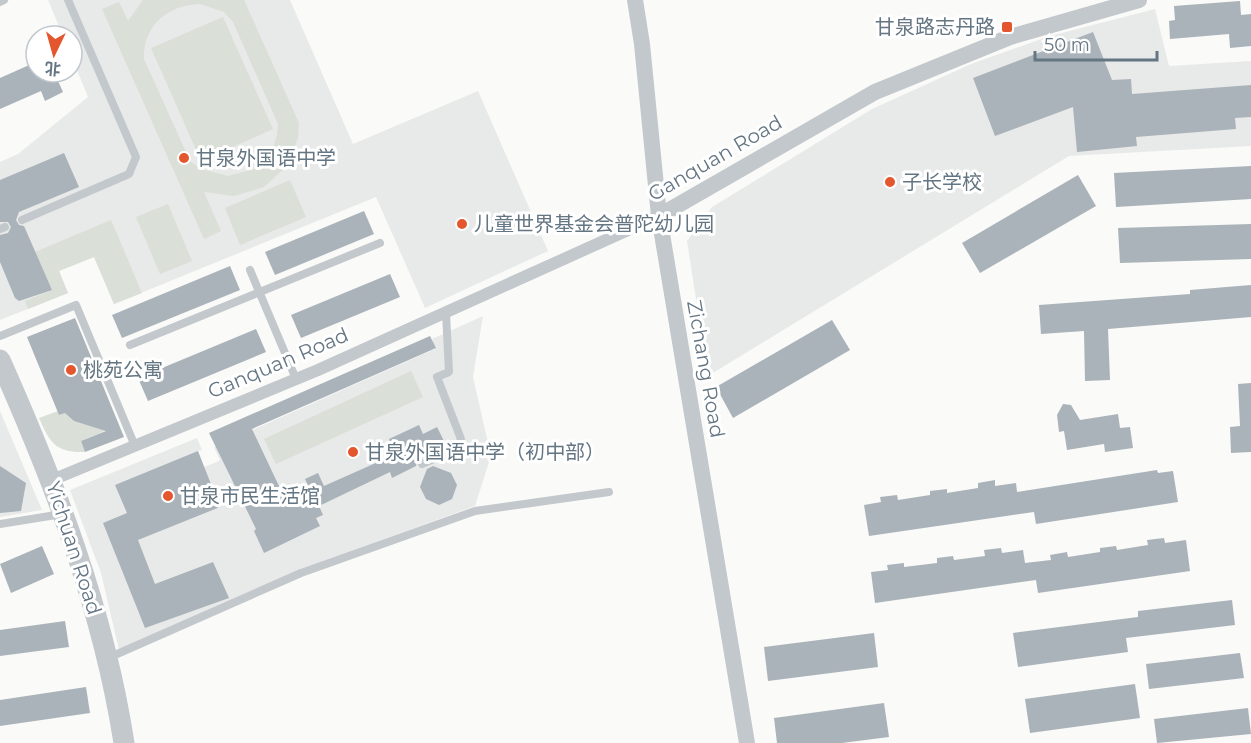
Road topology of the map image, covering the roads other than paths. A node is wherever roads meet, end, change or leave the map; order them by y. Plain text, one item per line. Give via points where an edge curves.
1 (68, 0) edge
2 (635, 0) edge
3 (1139, 0) edge
4 (659, 216) junction
5 (22, 220) dead end
6 (380, 243) dead end
7 (250, 270) dead end
8 (260, 292) junction
9 (446, 314) junction
10 (0, 336) edge
11 (130, 345) dead end
12 (0, 360) edge
13 (296, 379) junction
14 (135, 446) junction
15 (422, 464) dead end
16 (52, 480) junction
17 (609, 492) dead end
18 (65, 513) junction
19 (0, 524) edge
20 (108, 658) junction
21 (124, 743) edge
22 (747, 743) edge

1 - 5 lane via 136,158 129,174
2 - 4 street, Zichang Road
3 - 4 street, Ganquan Road via 1010,37 876,92
4 - 9 street, Ganquan Road
4 - 22 street, Zichang Road
6 - 8 lane
7 - 8 lane
8 - 11 lane
8 - 13 lane
9 - 13 street, Ganquan Road
9 - 15 lane via 449,372 437,378 461,439 457,449
10 - 14 lane via 76,305
12 - 16 street, Yichuan Road
13 - 14 street, Ganquan Road
14 - 16 street, Ganquan Road
16 - 18 street, Yichuan Road
17 - 20 lane via 474,511 301,573
18 - 19 lane
18 - 20 street, Yichuan Road
20 - 21 street, Yichuan Road

